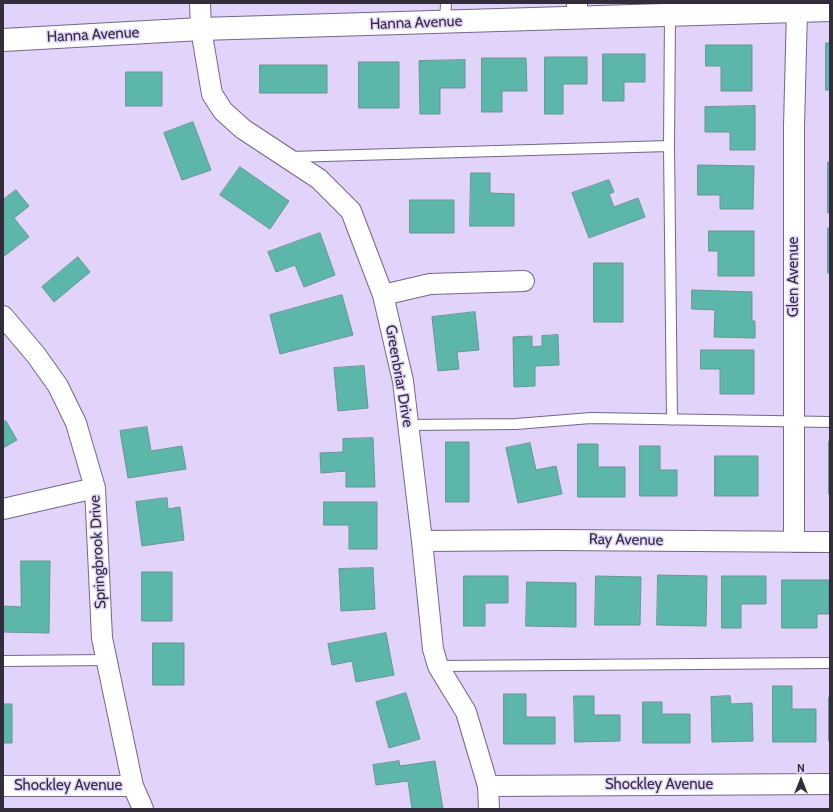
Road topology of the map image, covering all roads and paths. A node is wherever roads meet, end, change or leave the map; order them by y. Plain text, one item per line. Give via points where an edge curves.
1 (200, 3) edge
2 (720, 7) edge
3 (577, 10) edge
4 (830, 10) edge
5 (797, 11) junction
6 (446, 12) edge
7 (670, 15) junction
8 (201, 29) junction
9 (3, 40) edge
10 (669, 146) junction
11 (286, 158) junction
12 (524, 280) dead end
13 (383, 295) junction
14 (3, 316) edge
15 (672, 420) junction
16 (830, 422) edge
17 (794, 423) junction
18 (408, 425) junction
19 (95, 488) junction
20 (3, 509) edge
21 (422, 541) junction
22 (794, 542) junction
23 (830, 542) edge
24 (107, 660) junction
25 (3, 661) edge
26 (830, 663) edge
27 (438, 666) junction
28 (830, 784) edge
29 (3, 786) edge
30 (133, 786) junction
31 (488, 786) junction
32 (143, 809) edge
33 (489, 809) edge

1 - 8 street, Greenbriar Drive
2 - 5 street, Hanna Avenue
2 - 7 street, Hanna Avenue
3 - 6 street, Hanna Avenue
3 - 7 street, Hanna Avenue
4 - 5 street, Hanna Avenue
5 - 17 street, Glen Avenue via 794,126
6 - 8 street, Hanna Avenue
7 - 10 lane
8 - 9 street, Hanna Avenue
8 - 11 street, Greenbriar Drive via 212,94 223,111 243,129
10 - 11 lane
10 - 15 lane
11 - 13 street, Greenbriar Drive via 319,179 351,211
12 - 13 street via 430,284
13 - 18 street, Greenbriar Drive via 403,381
14 - 19 street, Springbrook Drive via 58,386 76,423
15 - 17 lane
15 - 18 lane via 591,418 516,424
16 - 17 lane
17 - 22 street, Glen Avenue
18 - 21 street, Greenbriar Drive
19 - 20 street
19 - 24 street, Springbrook Drive via 102,638
21 - 22 street, Ray Avenue
21 - 27 street, Greenbriar Drive via 433,649
22 - 23 street, Ray Avenue
24 - 25 lane
24 - 30 street, Springbrook Drive
26 - 27 lane
27 - 31 street, Greenbriar Drive via 466,712
28 - 31 street, Shockley Avenue
29 - 30 street, Shockley Avenue
30 - 32 street, Springbrook Drive
31 - 33 street, Greenbriar Drive

